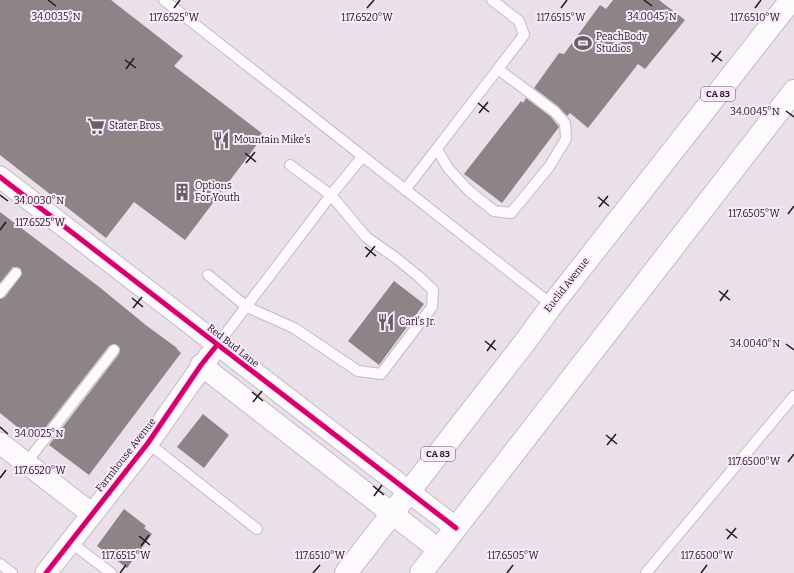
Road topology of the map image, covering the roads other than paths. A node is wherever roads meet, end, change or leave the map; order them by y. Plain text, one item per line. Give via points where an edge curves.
1 (164, 0) edge
2 (492, 0) edge
3 (791, 0) edge
4 (498, 69) junction
5 (794, 91) edge
6 (437, 148) junction
7 (363, 156) junction
8 (290, 165) dead end
9 (0, 177) edge
10 (405, 190) junction
11 (331, 195) junction
12 (16, 273) dead end
13 (208, 275) dead end
14 (0, 293) edge
15 (552, 305) junction
16 (247, 307) junction
17 (218, 345) junction
18 (114, 350) dead end
19 (201, 365) junction
20 (794, 396) edge
21 (0, 443) edge
22 (148, 443) junction
23 (26, 463) junction
24 (408, 492) junction
25 (92, 514) junction
26 (392, 514) junction
27 (456, 528) junction
28 (257, 529) dead end
29 (70, 542) junction
30 (439, 550) junction
31 (0, 564) edge
32 (12, 573) edge
33 (46, 573) edge
34 (111, 573) edge
35 (346, 573) edge
36 (421, 573) edge
37 (646, 573) edge

1 - 7 lane
2 - 4 lane via 519,21 524,35
3 - 15 main road, Euclid Avenue / CA 83
4 - 6 lane
4 - 6 lane via 555,112 565,123 566,139 549,167 511,212 494,211 448,168
5 - 27 main road
6 - 10 lane
7 - 10 lane
7 - 11 lane
8 - 11 lane
9 - 17 street, Red Bud Lane
10 - 15 lane
11 - 16 lane
11 - 16 lane via 366,237 433,290 432,307 381,374 358,371 294,328
12 - 14 lane
13 - 16 lane
15 - 24 main road, Euclid Avenue / CA 83
16 - 17 lane
17 - 19 street, Farmhouse Avenue
17 - 24 street, Red Bud Lane
18 - 23 lane
19 - 22 street, Farmhouse Avenue
19 - 26 street
20 - 37 lane
21 - 23 street
22 - 25 street, Farmhouse Avenue
22 - 28 lane
23 - 25 street
24 - 26 main road, Euclid Avenue / CA 83
24 - 27 street, Red Bud Lane
25 - 29 street, Farmhouse Avenue
26 - 30 street
26 - 35 main road, Euclid Avenue / CA 83
27 - 30 main road
29 - 33 street, Farmhouse Avenue
29 - 34 lane
30 - 36 main road
31 - 32 lane

